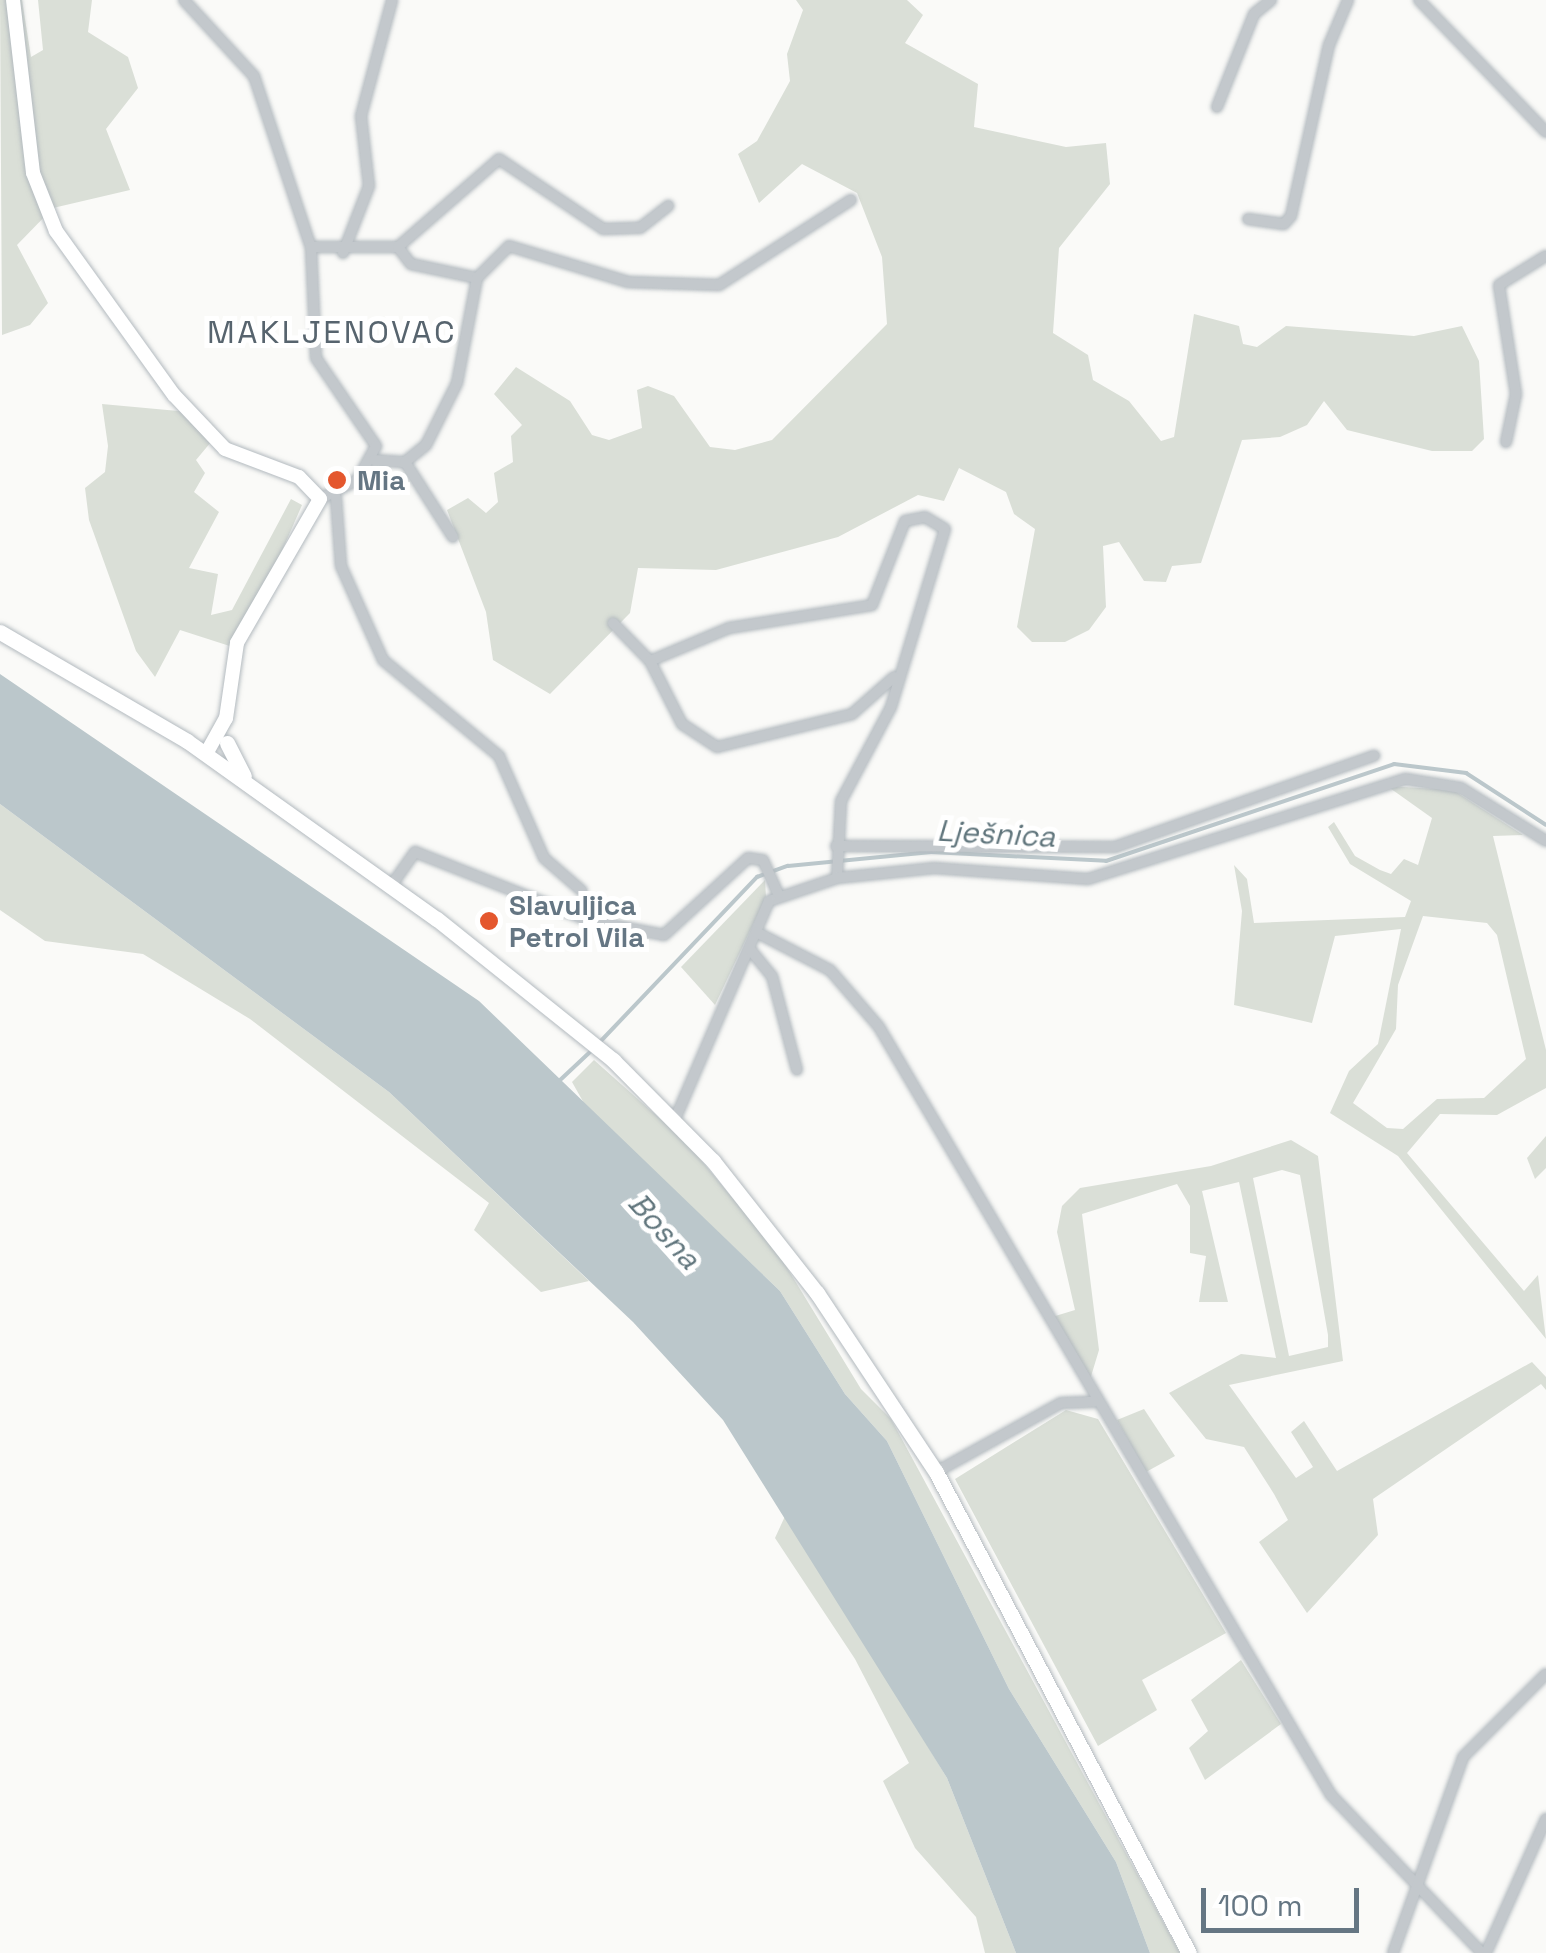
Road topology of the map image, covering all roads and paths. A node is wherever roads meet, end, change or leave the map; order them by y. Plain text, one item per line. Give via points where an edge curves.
1 (13, 0) edge
2 (184, 0) edge
3 (392, 0) edge
4 (1271, 0) edge
5 (1348, 0) edge
6 (1419, 0) edge
7 (1217, 108) dead end
8 (1546, 132) edge
9 (850, 200) dead end
10 (668, 206) dead end
11 (1248, 219) dead end
12 (311, 247) junction
13 (398, 247) junction
14 (343, 253) junction
15 (1546, 256) edge
16 (477, 278) junction
17 (1506, 442) dead end
18 (374, 460) junction
19 (405, 462) junction
20 (328, 498) junction
21 (453, 537) dead end
22 (613, 623) dead end
23 (0, 632) edge
24 (650, 660) junction
25 (895, 676) junction
26 (226, 718) junction
27 (227, 744) junction
28 (208, 755) junction
29 (1374, 756) dead end
30 (249, 783) junction
31 (1546, 840) edge
32 (836, 849) junction
33 (837, 873) junction
34 (390, 886) junction
35 (582, 891) dead end
36 (778, 894) junction
37 (756, 932) junction
38 (749, 948) junction
39 (797, 1070) dead end
40 (676, 1120) junction
41 (1094, 1402) junction
42 (936, 1472) junction
43 (1546, 1674) edge
44 (1546, 1819) edge
45 (1422, 1892) junction
46 (1189, 1953) edge
47 (1393, 1953) edge
48 (1484, 1953) edge

1 - 20 street via 33,173 56,232 174,396 225,449 299,478
2 - 12 street via 254,76
3 - 14 street via 361,116 369,186
4 - 7 street via 1254,14
5 - 11 street via 1291,216 1284,224
6 - 8 street
9 - 16 street via 719,285 628,282 526,246 509,246
10 - 13 street via 640,228 604,230 499,159
12 - 14 street
12 - 18 street via 316,358 370,432
13 - 14 street
13 - 16 street via 412,264
15 - 17 street via 1499,285 1516,394
16 - 19 street via 457,384 426,445
18 - 19 street
18 - 20 street
19 - 21 street via 437,500
20 - 26 street via 237,643
20 - 35 street via 341,566 383,660 499,756 544,858
22 - 24 street
23 - 28 main road
24 - 25 street via 682,724 717,747 852,714
24 - 25 street via 728,628 872,605 905,521 925,516 944,529 941,548
25 - 32 street via 891,707 848,779
26 - 27 street
26 - 28 street
27 - 28 street
27 - 30 main road
28 - 30 main road
29 - 32 street via 1115,847
30 - 34 main road
31 - 33 street via 1461,788 1406,778 1088,879 934,868
32 - 33 street
33 - 36 street
34 - 36 street via 415,852 590,921 664,935 748,858 763,860
34 - 40 main road via 579,1031
36 - 37 street
37 - 38 street
37 - 41 street via 830,970 879,1027
38 - 39 street via 772,976
38 - 40 street
40 - 42 main road via 817,1293
41 - 42 street via 1061,1403
41 - 45 street via 1331,1795
42 - 46 main road
43 - 45 street via 1463,1757
44 - 48 street
45 - 47 street
45 - 48 street

